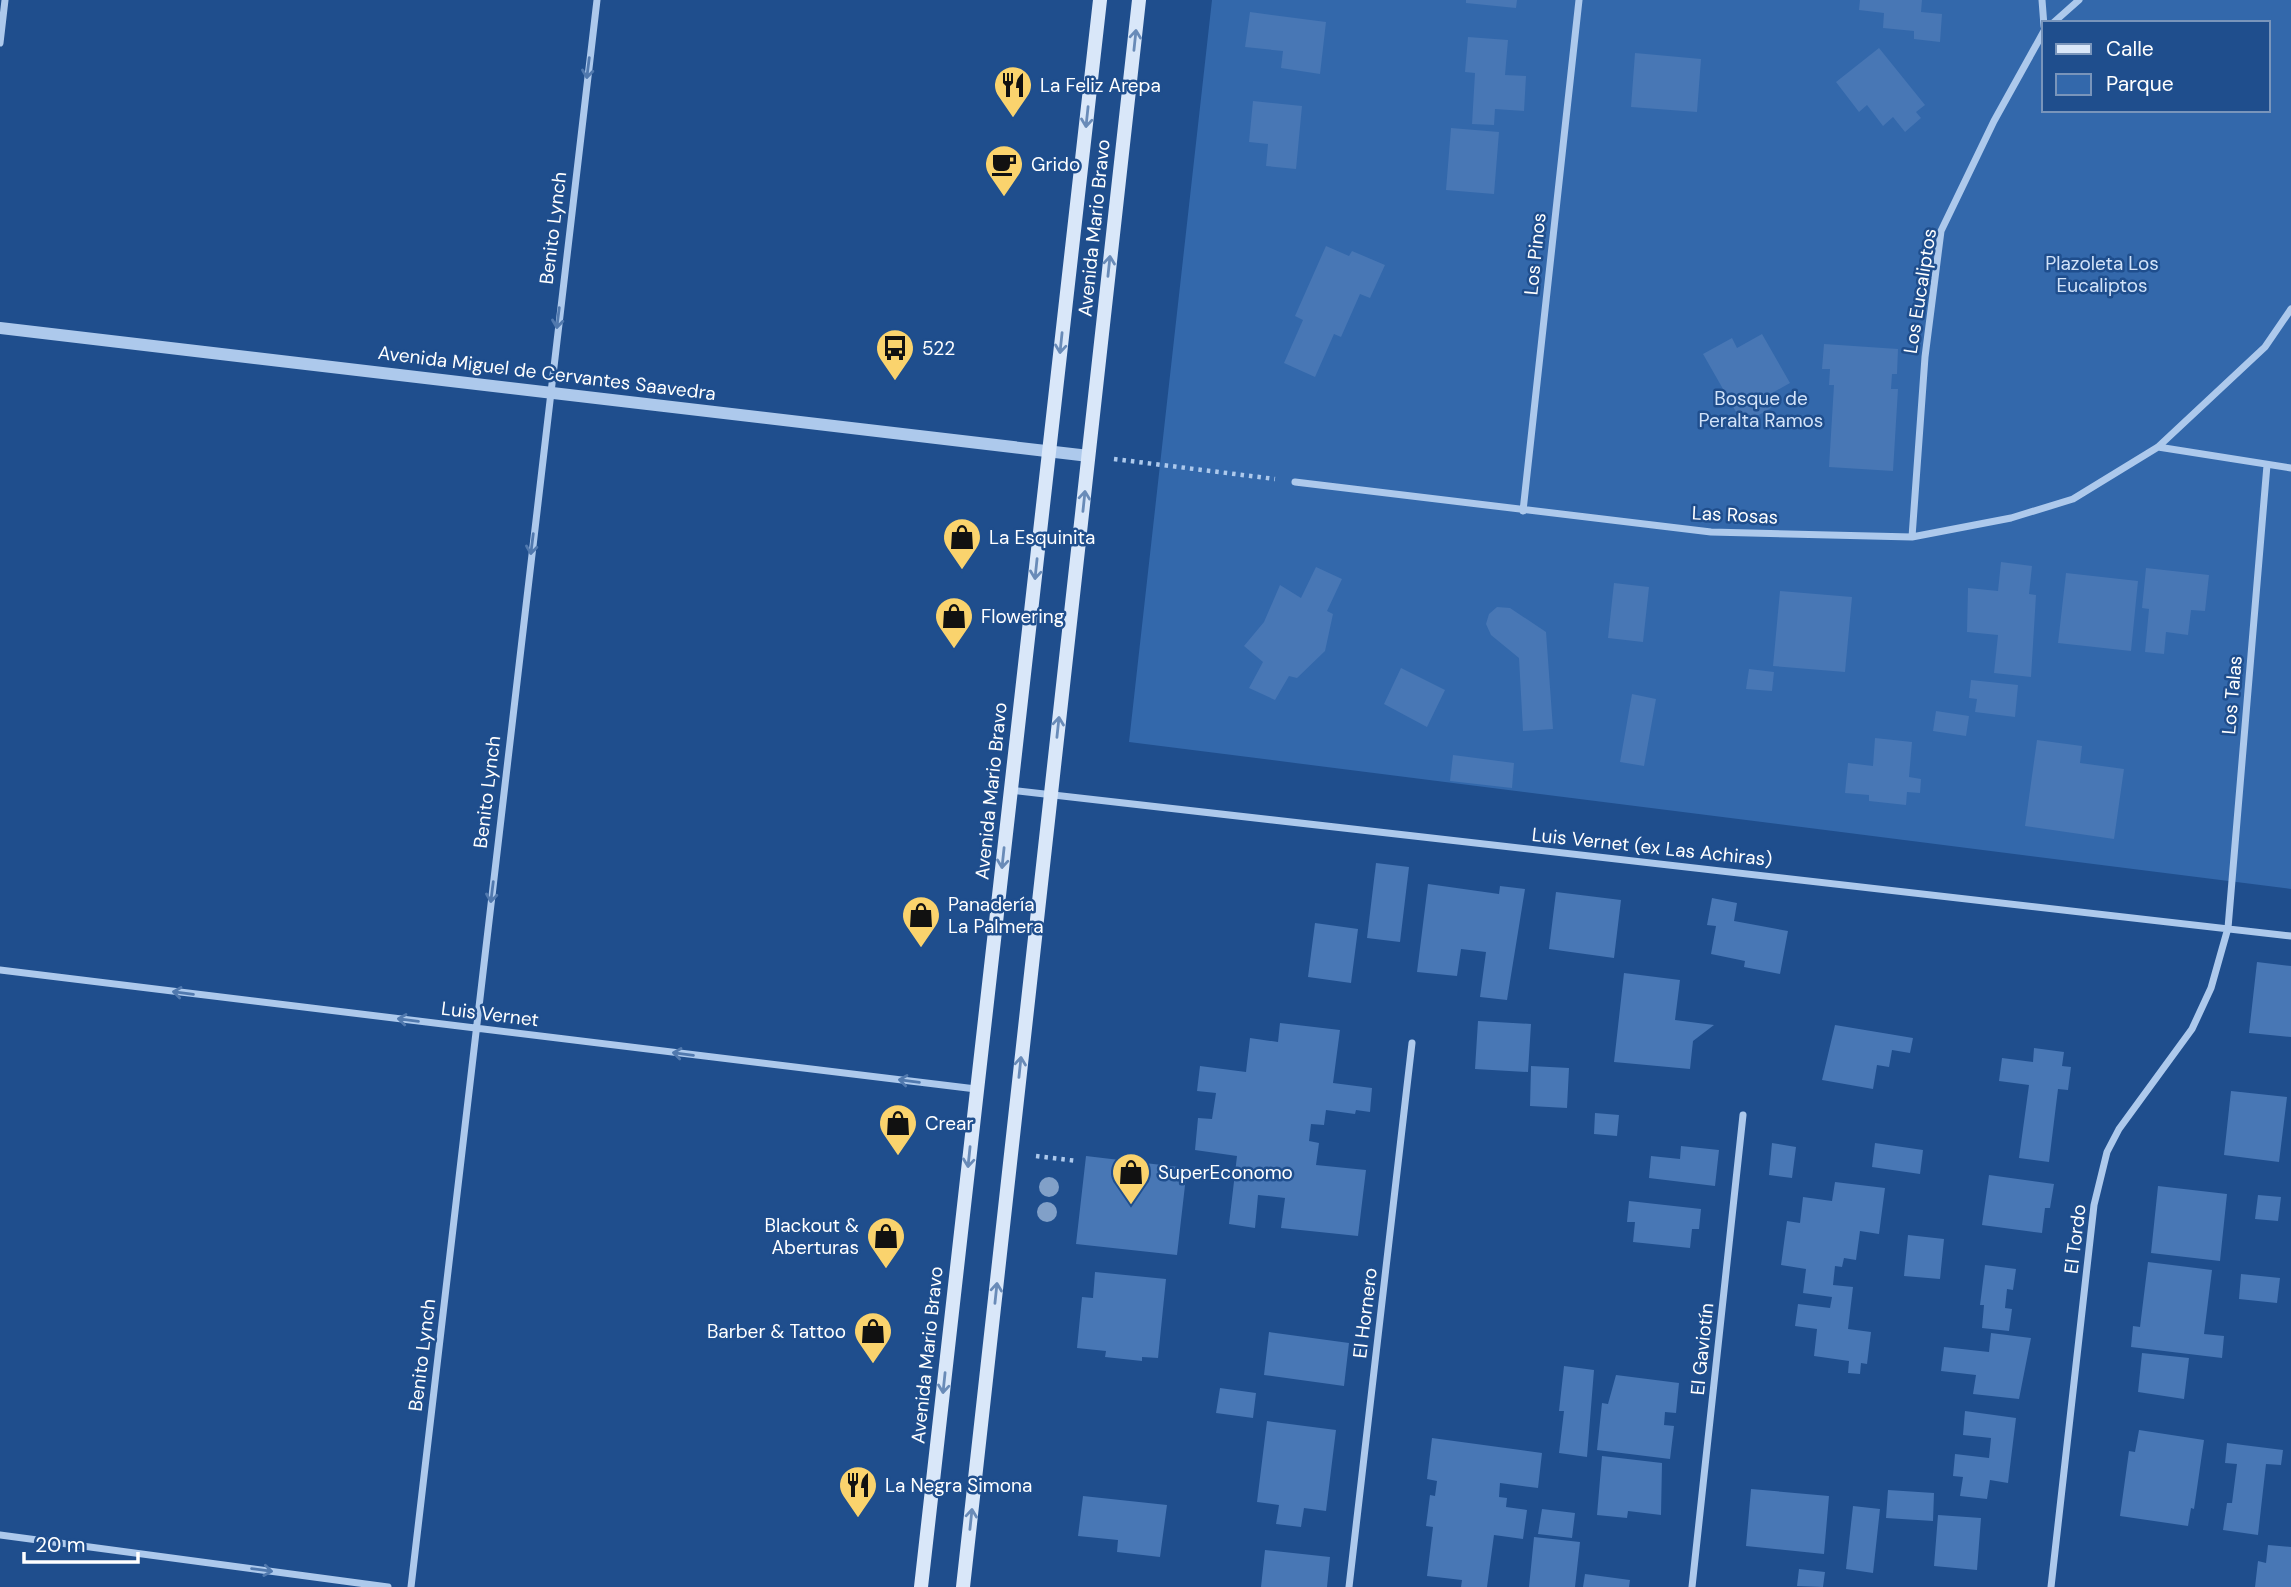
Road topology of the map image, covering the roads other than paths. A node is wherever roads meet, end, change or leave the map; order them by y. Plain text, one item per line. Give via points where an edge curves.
1 (5, 0) edge
2 (597, 0) edge
3 (1100, 0) edge
4 (1139, 0) edge
5 (1579, 0) edge
6 (2042, 0) edge
7 (2080, 0) edge
8 (2044, 21) edge
9 (2055, 21) edge
10 (2042, 32) edge
11 (0, 43) edge
12 (2291, 309) edge
13 (0, 328) edge
14 (549, 393) junction
15 (2158, 447) junction
16 (1049, 451) junction
17 (1089, 456) junction
18 (2267, 465) junction
19 (2291, 468) edge
20 (1295, 482) road end
21 (1523, 511) junction
22 (1912, 537) junction
23 (1010, 790) junction
24 (1051, 795) junction
25 (2228, 928) junction
26 (2291, 936) edge
27 (0, 971) edge
28 (476, 1028) junction
29 (1412, 1044) dead end
30 (976, 1089) junction
31 (1742, 1115) dead end
32 (0, 1535) edge
33 (388, 1587) edge
34 (411, 1587) edge
35 (921, 1587) edge
36 (963, 1587) edge
37 (1349, 1587) edge
38 (1692, 1587) edge
39 (2051, 1587) edge

1 - 11 street
2 -> 14 street, Benito Lynch
3 -> 16 main road, Avenida Mario Bravo
17 -> 4 main road, Avenida Mario Bravo
5 - 21 street, Los Pinos
6 - 8 street
7 - 9 street
10 - 22 street, Los Eucaliptos via 1941,231 1925,357
12 - 15 street, Las Rosas via 2265,346
13 - 14 street, Avenida Miguel de Cervantes Saavedra
14 - 16 street, Avenida Miguel de Cervantes Saavedra
14 -> 28 street, Benito Lynch
15 - 18 street
15 - 22 street, Las Rosas via 2073,499 2011,518
16 - 17 street, Avenida Miguel de Cervantes Saavedra
16 -> 23 main road, Avenida Mario Bravo
24 -> 17 main road, Avenida Mario Bravo
18 - 19 street
18 - 25 street, Los Talas
20 - 21 street, Las Rosas
21 - 22 street, Las Rosas via 1710,532
23 - 24 street, Luis Vernet (ex Las Achiras)
23 -> 30 main road, Avenida Mario Bravo
24 - 25 street, Luis Vernet (ex Las Achiras)
36 -> 24 main road, Avenida Mario Bravo
25 - 26 street, Luis Vernet (ex Las Achiras)
25 - 39 street, El Tordo via 2211,988 2192,1029 2144,1091 2107,1152 2094,1205
28 -> 27 street, Luis Vernet
30 -> 28 street, Luis Vernet
28 - 34 street, Benito Lynch
29 - 37 street, El Hornero
30 -> 35 main road, Avenida Mario Bravo
31 - 38 street, El Gaviotín
32 -> 33 street

